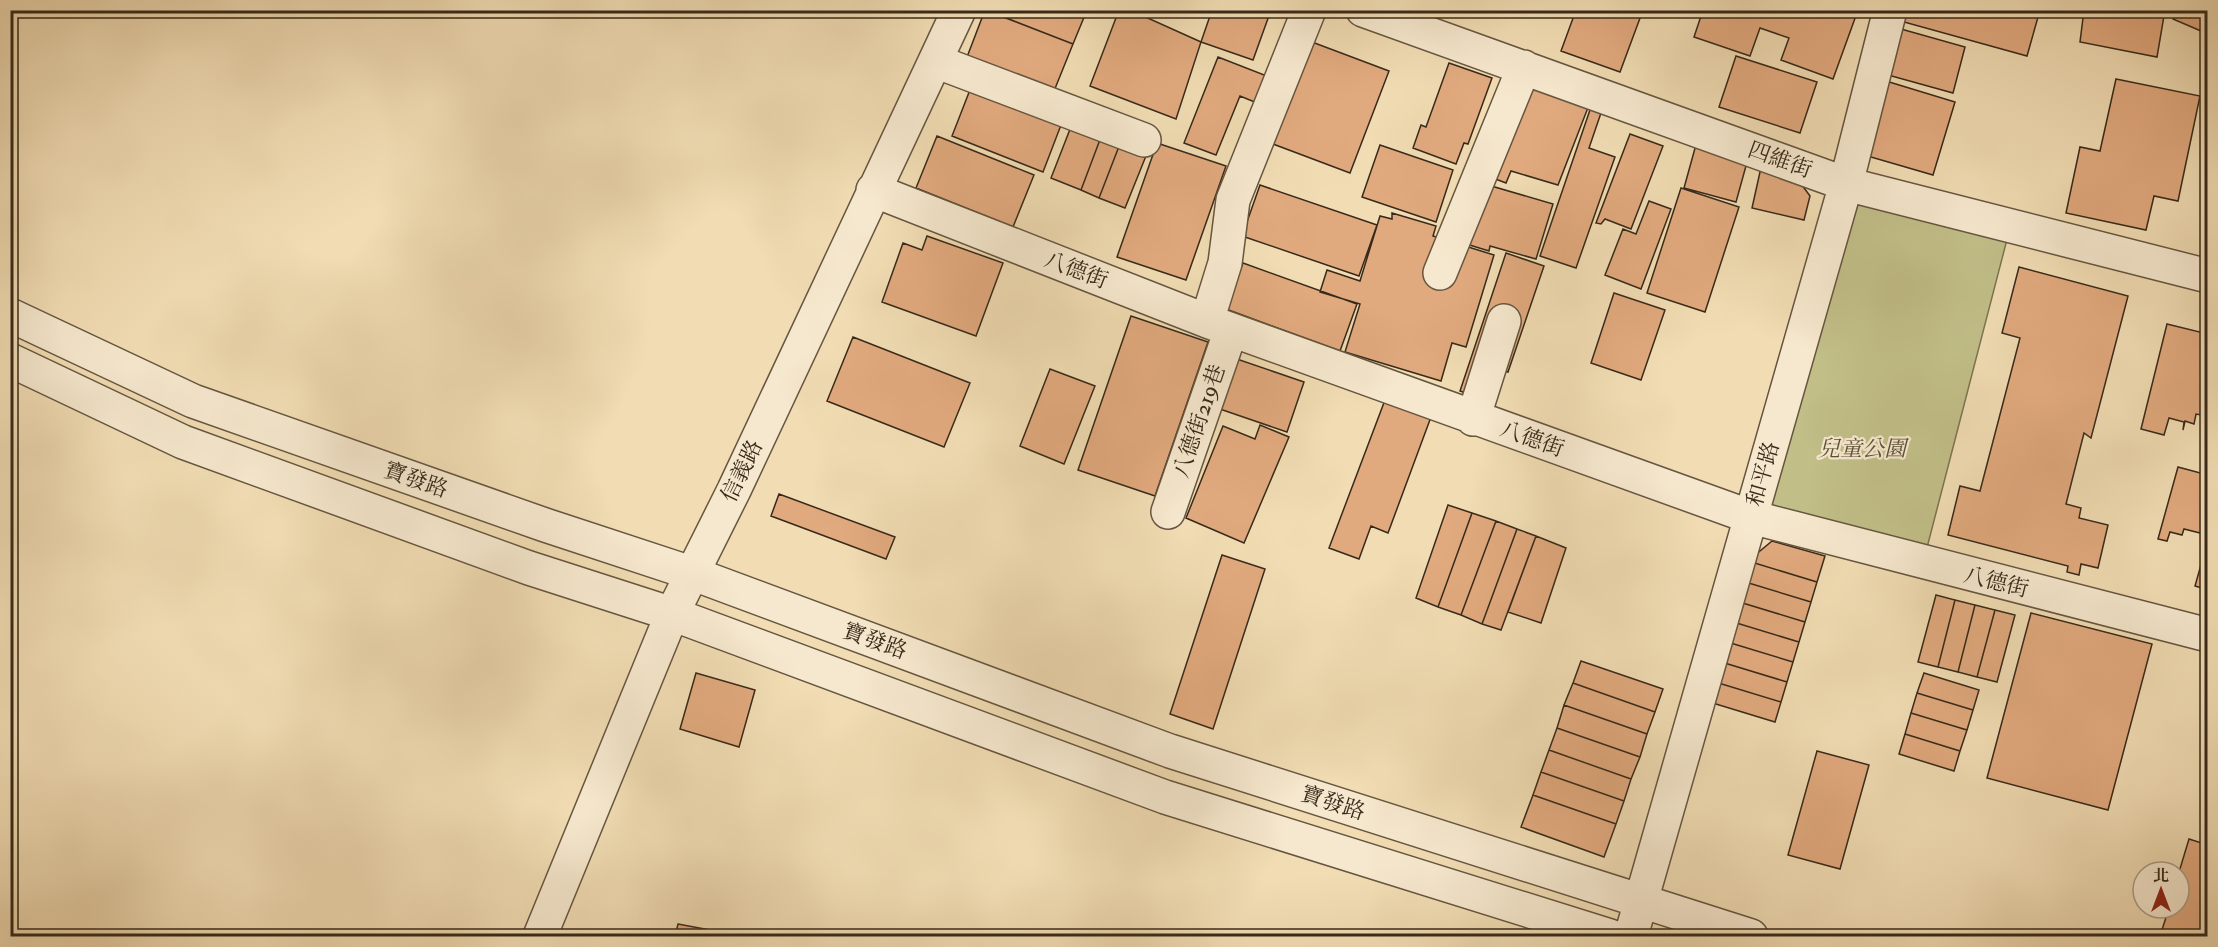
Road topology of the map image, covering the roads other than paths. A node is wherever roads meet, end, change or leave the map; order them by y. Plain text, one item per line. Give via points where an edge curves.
1 (959, 10) edge
2 (1309, 10) edge
3 (1364, 10) edge
4 (1890, 10) edge
5 (935, 61) junction
6 (1524, 68) junction
7 (1144, 140) dead end
8 (1846, 184) junction
9 (873, 190) junction
10 (1440, 273) dead end
11 (2208, 276) edge
12 (10, 315) edge
13 (1504, 321) dead end
14 (1219, 325) junction
15 (10, 360) edge
16 (1473, 418) junction
17 (1168, 512) dead end
18 (1750, 517) junction
19 (691, 573) junction
20 (672, 614) junction
21 (2208, 635) edge
22 (1642, 902) junction
23 (540, 936) edge
24 (1610, 936) edge
25 (1631, 936) edge
26 (1751, 936) edge

1 - 5 street, 信義路
2 - 14 street, 八德街219巷 via 1233,200
3 - 6 street, 四維街
4 - 8 street, 和平路
5 - 7 street
5 - 9 street, 信義路
6 - 8 street, 四維街
6 - 10 street
8 - 11 street, 四維街
8 - 18 street, 和平路
9 - 14 street, 八德街
9 - 19 street, 信義路 via 734,490
12 - 19 street, 寶發路 via 193,401
13 - 16 street
14 - 16 street, 八德街
14 - 17 street, 八德街219巷
15 - 20 street, 寶發路 via 183,442 529,568
16 - 18 street, 八德街
18 - 21 street, 八德街
18 - 22 street, 和平路
19 - 20 street, 信義路
19 - 22 street, 寶發路 via 1170,751
20 - 23 street, 信義路
20 - 24 street, 寶發路 via 1165,797
22 - 25 street, 和平路
22 - 26 street, 寶發路

